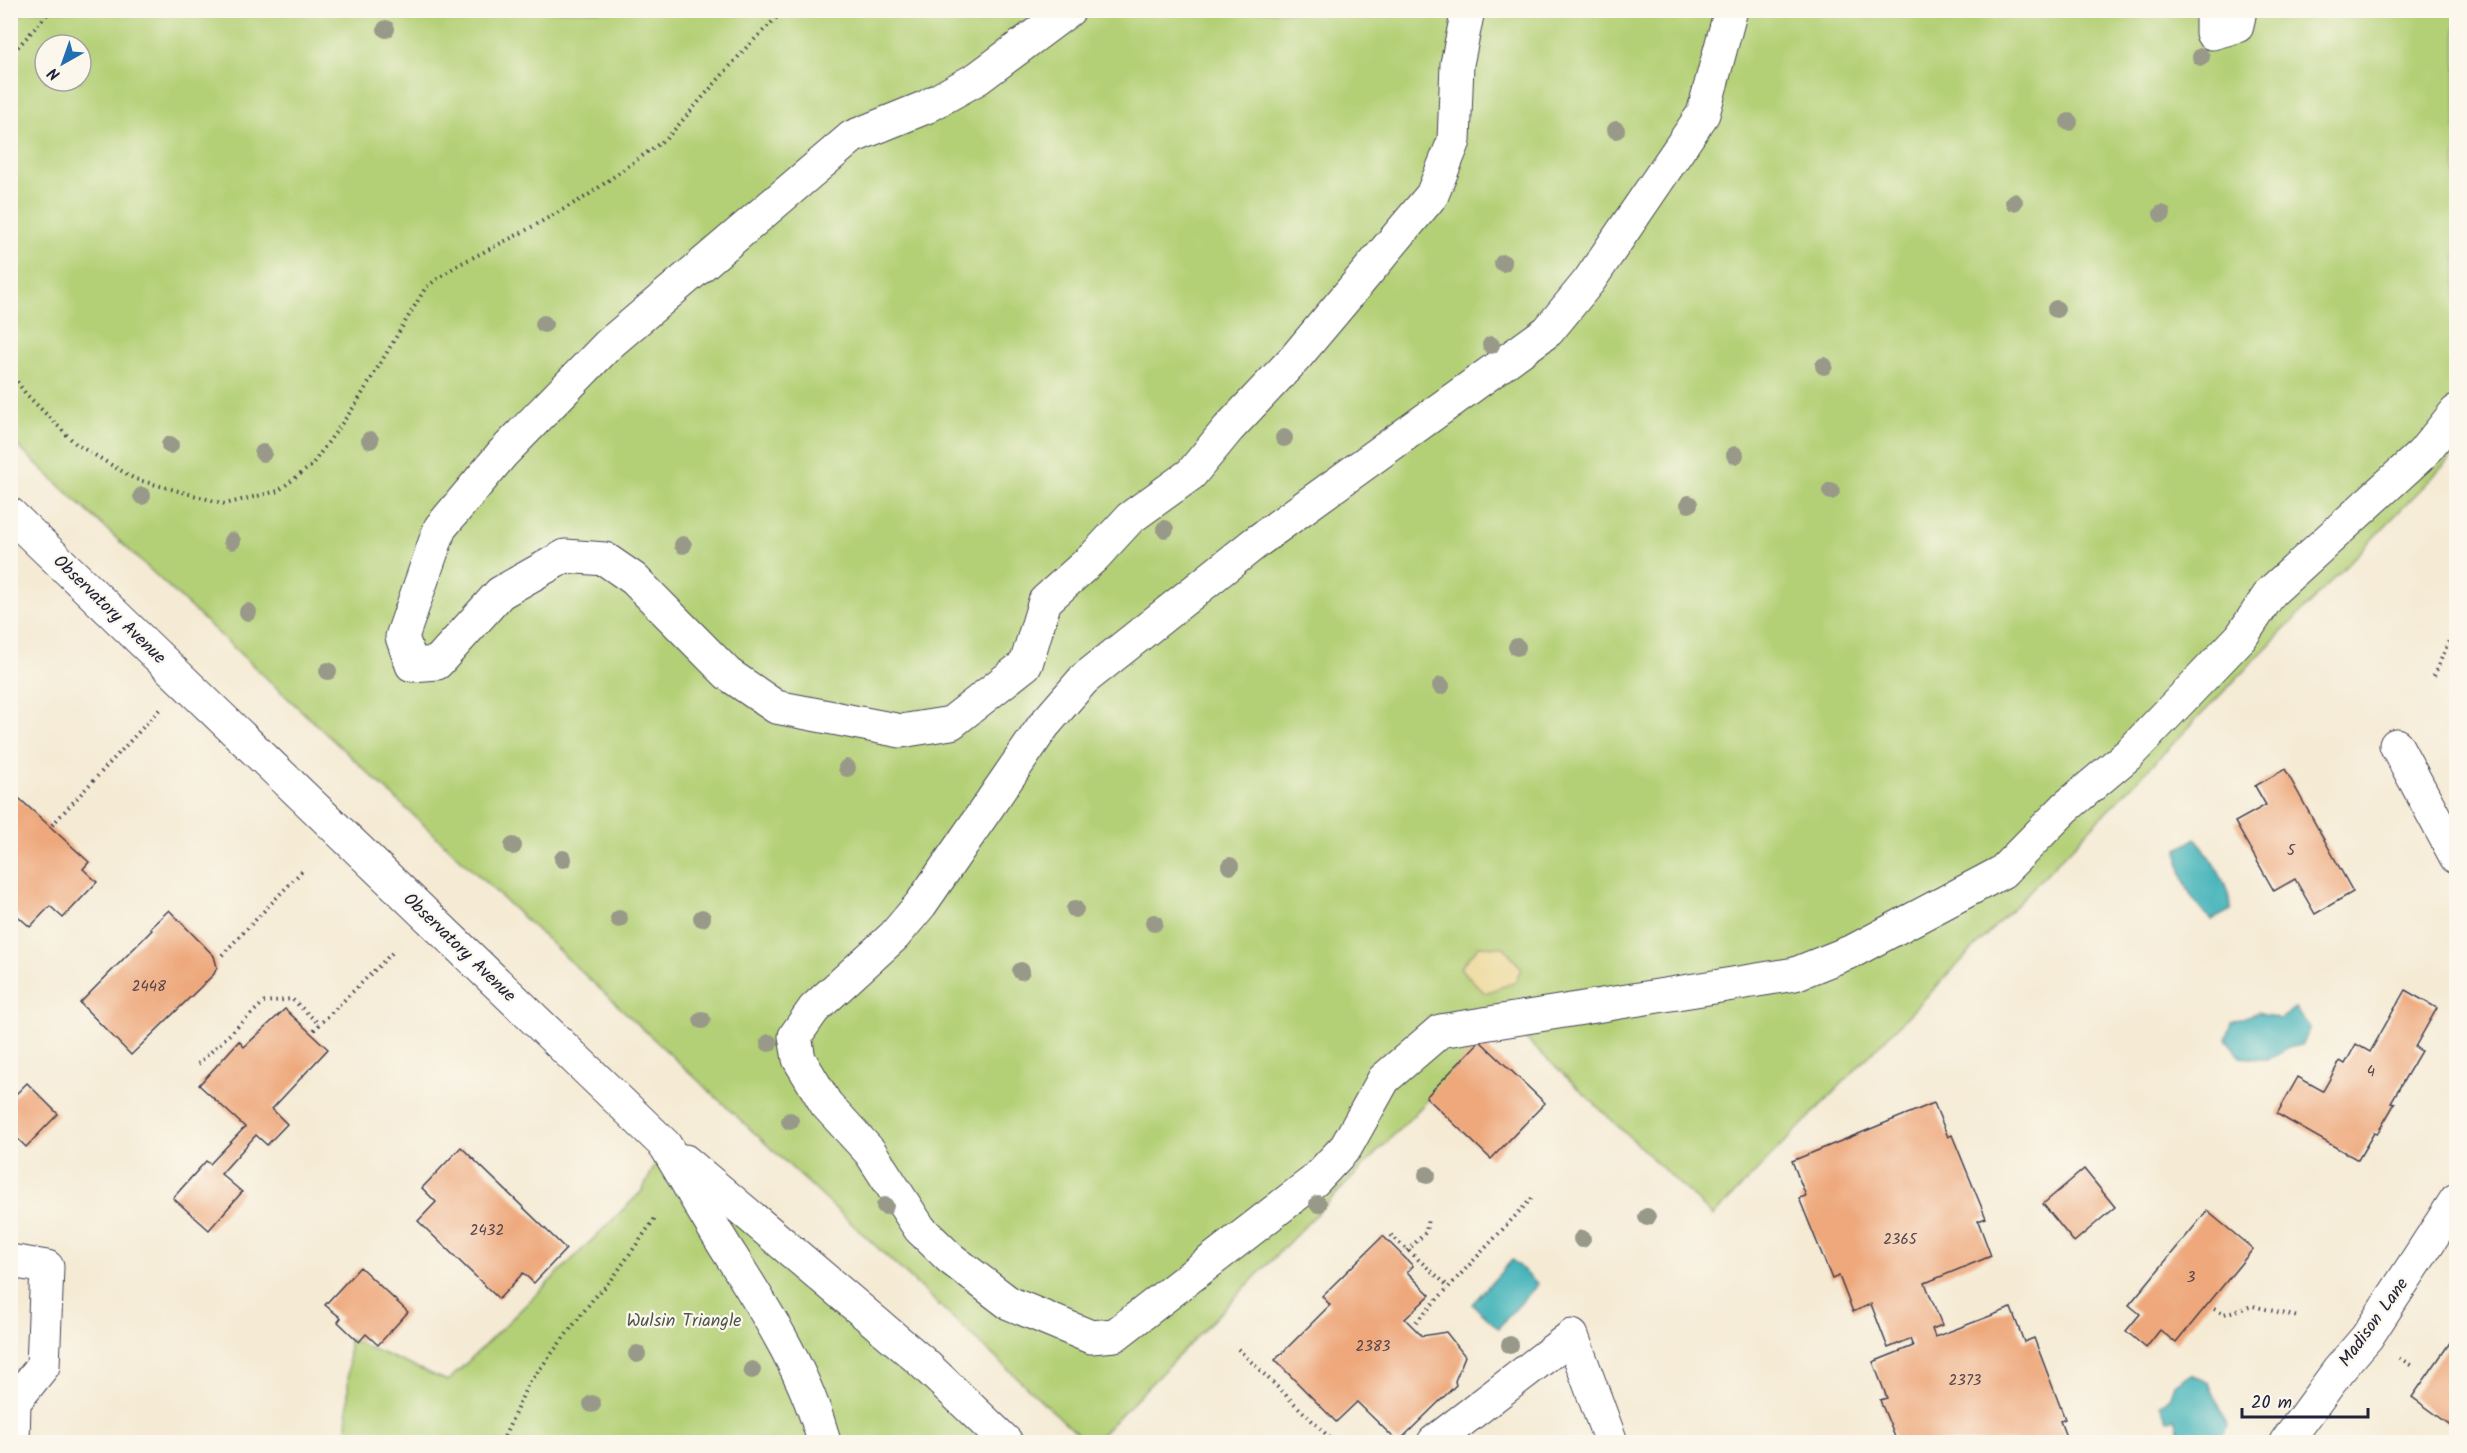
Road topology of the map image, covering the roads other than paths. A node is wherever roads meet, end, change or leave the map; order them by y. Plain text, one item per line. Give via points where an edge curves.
1 (1069, 10) edge
2 (1468, 10) edge
3 (1731, 10) edge
4 (2212, 10) edge
5 (2240, 10) edge
6 (2457, 412) edge
7 (10, 514) edge
8 (2396, 745) dead end
9 (2457, 856) edge
10 (665, 1145) junction
11 (2457, 1200) edge
12 (10, 1261) edge
13 (13, 1443) edge
14 (824, 1443) edge
15 (1006, 1443) edge
16 (1434, 1443) edge
17 (1611, 1443) edge
18 (2286, 1443) edge

1 - 2 street via 978,78 926,107 852,136 609,344 502,454 440,528 402,637 412,665 437,663 500,593 565,556 605,559 634,579 728,674 776,707 901,731 951,723 1026,664 1045,601 1130,518 1191,474 1432,195 1454,141 1457,64
3 - 6 street via 1703,114 1589,281 1548,331 1255,543 1084,679 1044,726 921,904 894,936 814,1010 795,1036 799,1059 826,1104 870,1152 920,1229 950,1258 1009,1303 1091,1337 1115,1335 1314,1181 1346,1147 1384,1079 1440,1031 1795,974 1855,950 2002,872 2066,807 2129,754 2241,637 2271,592 2422,454
4 - 5 street via 2212,33 2237,26
7 - 10 street, Observatory Avenue
8 - 9 street
10 - 14 street, Observatory Avenue via 765,1308 802,1381
10 - 15 street via 920,1360
11 - 18 street, Madison Lane via 2367,1337
12 - 13 street via 47,1267 43,1366 14,1402
16 - 17 street via 1572,1336

